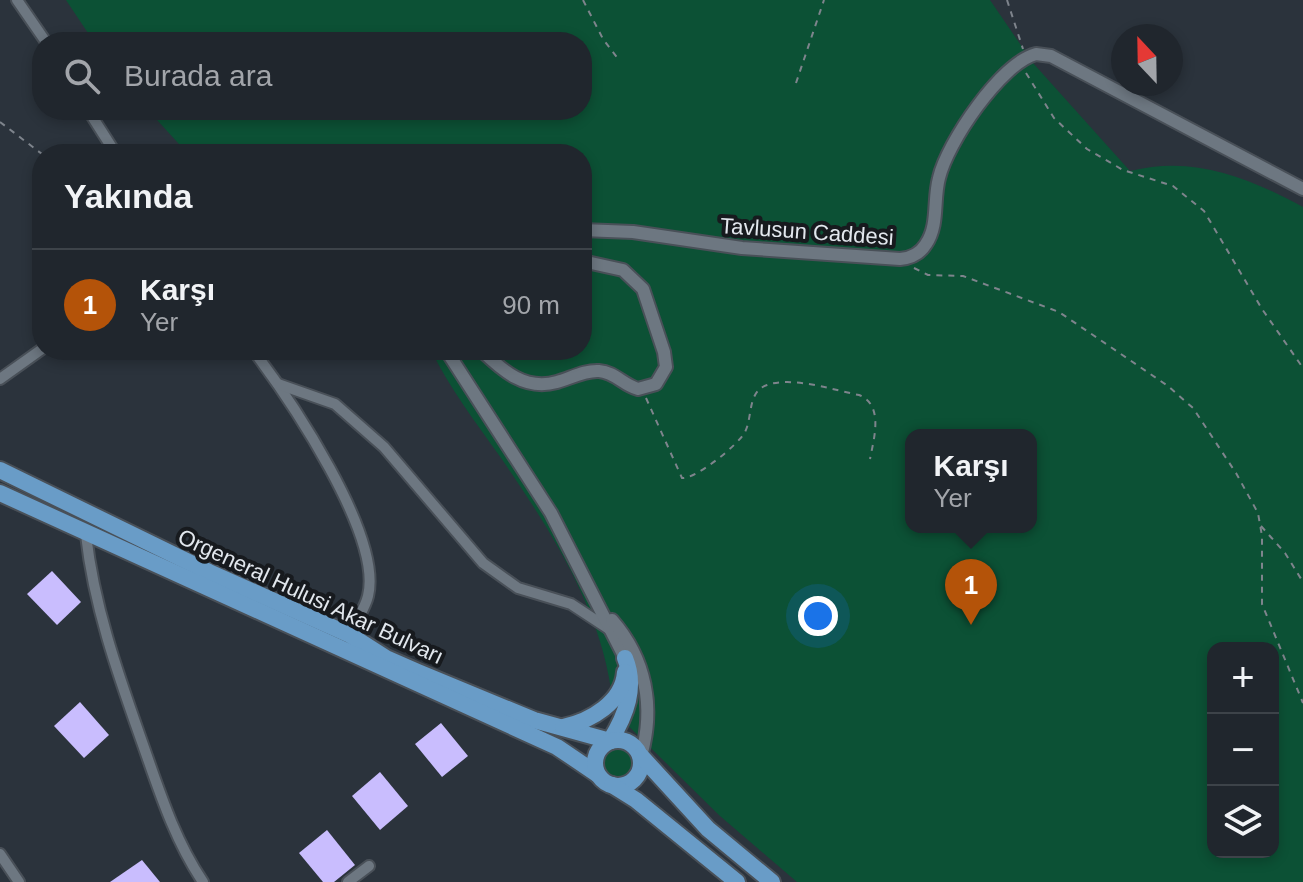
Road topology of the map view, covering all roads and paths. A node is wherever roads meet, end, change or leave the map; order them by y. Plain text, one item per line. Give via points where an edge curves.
1 (17, 0) edge
2 (583, 0) edge
3 (824, 0) edge
4 (1007, 0) edge
5 (39, 32) edge
6 (619, 60) dead end
7 (1023, 60) junction
8 (796, 83) dead end
9 (94, 120) edge
10 (0, 122) edge
11 (110, 144) edge
12 (32, 146) edge
13 (1303, 189) edge
14 (592, 230) edge
15 (906, 258) junction
16 (592, 263) edge
17 (32, 356) edge
18 (260, 360) edge
19 (453, 360) edge
20 (492, 360) edge
21 (1303, 368) edge
22 (0, 379) edge
23 (278, 384) junction
24 (643, 390) junction
25 (870, 459) dead end
26 (0, 470) edge
27 (0, 493) edge
28 (1260, 525) junction
29 (86, 535) junction
30 (1303, 582) edge
31 (600, 605) junction
32 (613, 633) junction
33 (350, 635) junction
34 (625, 658) junction
35 (1303, 703) edge
36 (557, 728) junction
37 (610, 741) junction
38 (641, 756) junction
39 (597, 774) junction
40 (612, 785) junction
41 (0, 854) edge
42 (369, 866) dead end
43 (18, 882) edge
44 (203, 882) edge
45 (348, 882) edge
46 (736, 882) edge
47 (772, 882) edge

1 - 5 street
2 - 6 path
3 - 8 path
4 - 7 path
7 - 13 street via 1036,54 1051,56
7 - 15 street, Tavlusun Caddesi via 1001,78 952,143 938,179 931,234 922,250
7 - 21 path via 1045,106 1075,140 1112,165 1173,186 1204,211
9 - 11 street
10 - 12 path
14 - 15 street, Tavlusun Caddesi via 742,248
15 - 28 path via 922,274 963,276 1059,312 1177,392 1200,416 1236,473
16 - 24 street via 623,270 646,296 666,367 656,384
17 - 22 street
18 - 23 street
19 - 31 street via 537,489
20 - 24 street via 510,376 527,382 556,382 595,371
23 - 32 street via 335,404 384,447 483,563 518,588 571,604
23 - 33 street via 323,457 367,557 368,595
24 - 25 path via 682,478 701,471 740,440 754,394 777,383 868,399 875,416
26 - 33 main road, Orgeneral Hulusi Akar Bulvarı
27 - 29 main road, Orgeneral Hulusi Akar Bulvarı
28 - 30 path
28 - 35 path via 1262,604
29 - 39 main road, Orgeneral Hulusi Akar Bulvarı via 557,747
29 - 44 street via 96,601 127,701 170,821
31 - 32 street
31 - 38 street via 641,668 648,730
32 - 34 street
33 - 36 main road, Orgeneral Hulusi Akar Bulvarı via 386,658
34 - 36 main road via 622,686 607,706 583,721
34 - 37 main road via 631,673 629,695
36 - 37 main road, Orgeneral Hulusi Akar Bulvarı
37 - 38 main road via 626,741
37 - 39 main road via 595,758
38 - 40 main road via 632,781
38 - 47 main road via 708,829
39 - 40 main road
40 - 46 main road
41 - 43 street
42 - 45 street

